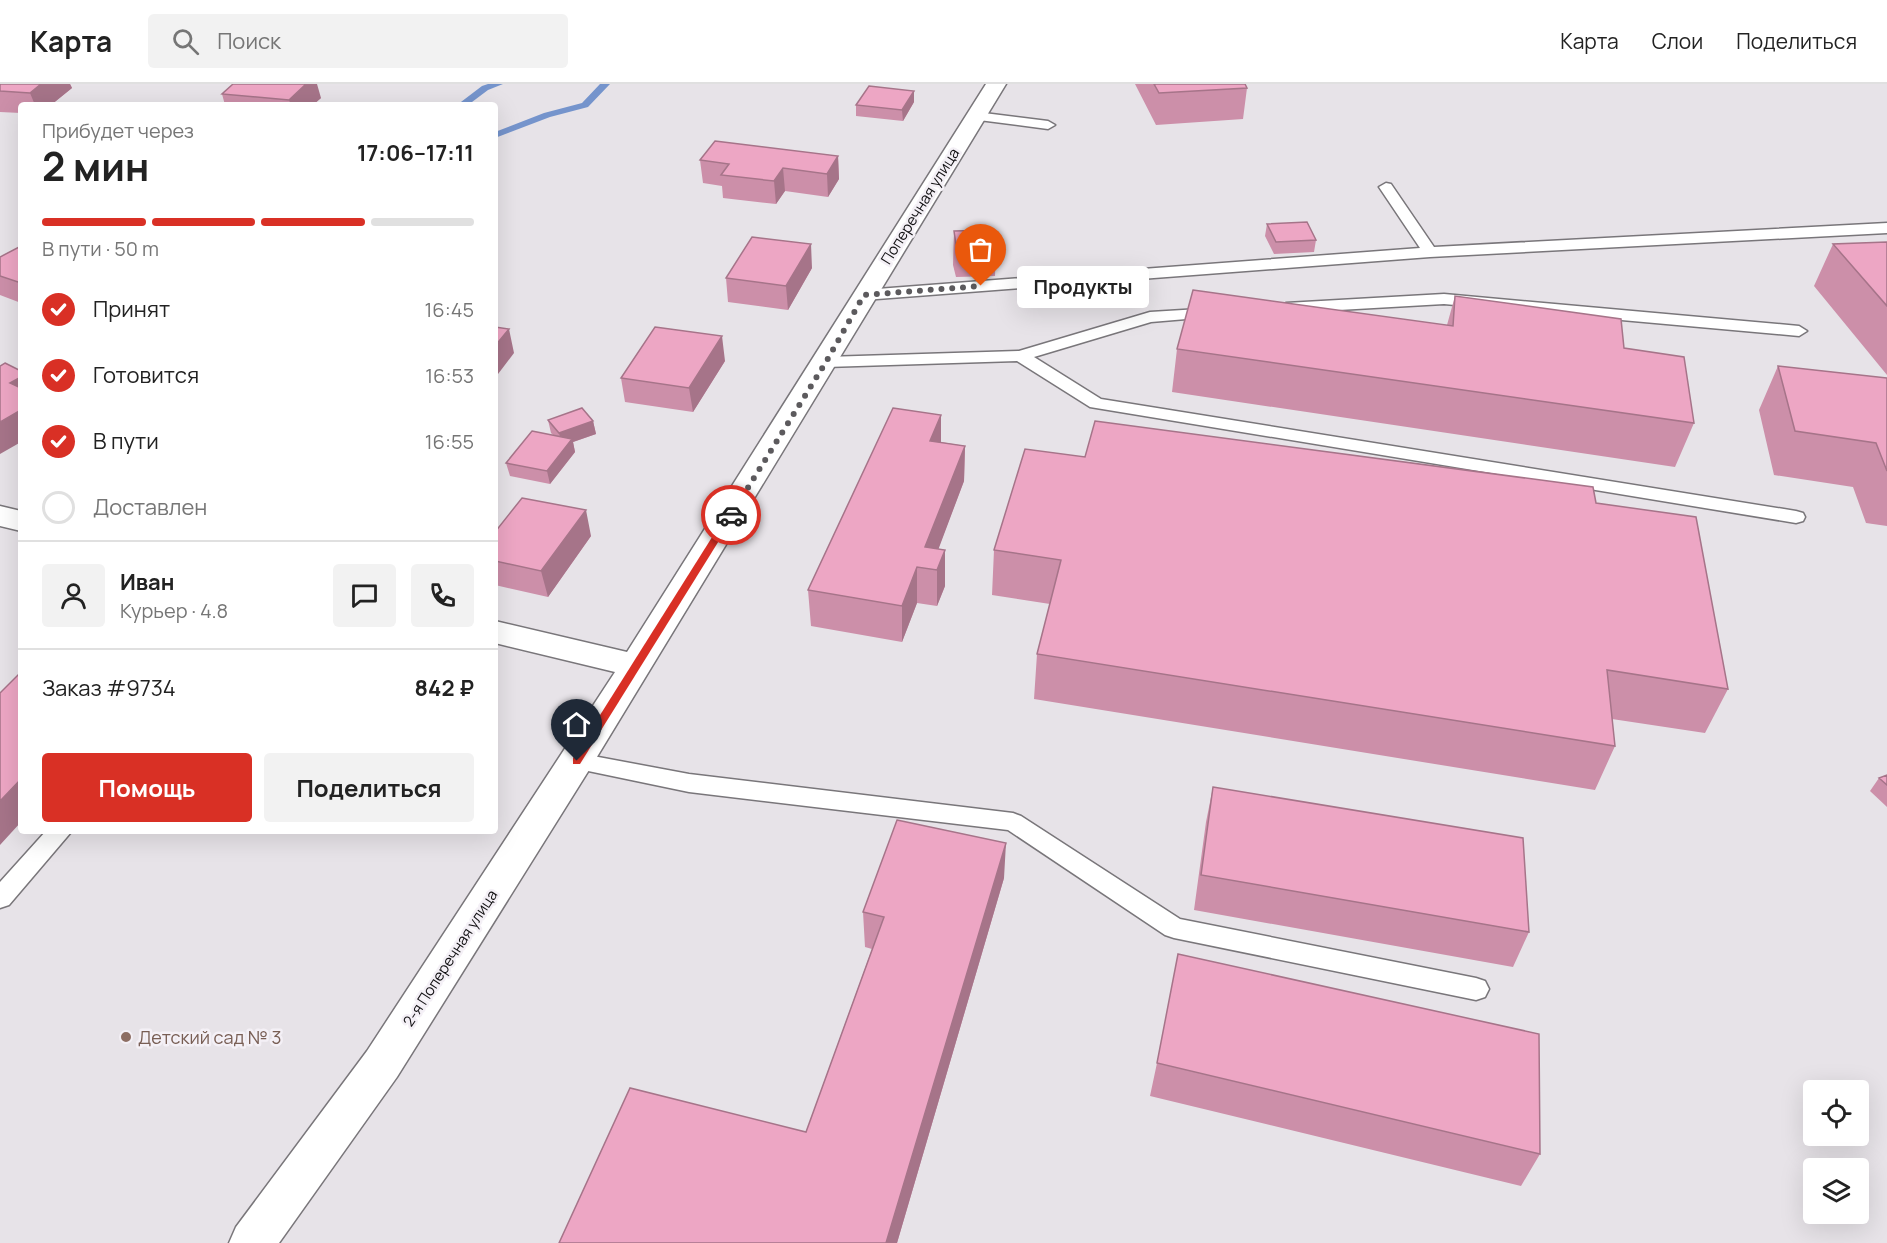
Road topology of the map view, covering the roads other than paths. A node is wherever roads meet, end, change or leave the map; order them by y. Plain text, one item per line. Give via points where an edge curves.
1 (996, 84) edge
2 (976, 116) junction
3 (1048, 125) dead end
4 (1386, 188) dead end
5 (1887, 228) edge
6 (1430, 252) junction
7 (864, 295) junction
8 (1268, 309) edge
9 (1233, 312) edge
10 (1799, 331) dead end
11 (1020, 356) junction
12 (826, 362) junction
13 (0, 516) edge
14 (1796, 517) dead end
15 (18, 519) edge
16 (498, 634) edge
17 (637, 666) junction
18 (577, 761) junction
19 (57, 834) edge
20 (0, 898) edge
21 (1476, 989) dead end
22 (252, 1243) edge

1 - 2 street, Поперечная улица
2 - 3 lane
2 - 7 street, Поперечная улица
4 - 6 lane
5 - 6 lane
6 - 7 lane
7 - 12 street, Поперечная улица
8 - 10 lane via 1444,299
9 - 11 lane via 1150,316
11 - 12 lane
11 - 14 lane via 1096,403
12 - 17 street, Поперечная улица
13 - 15 street
16 - 17 street
17 - 18 street, 2-я Поперечная улица
18 - 21 lane via 689,783 1013,822 1174,928
18 - 22 street, 2-я Поперечная улица via 382,1064
19 - 20 lane

